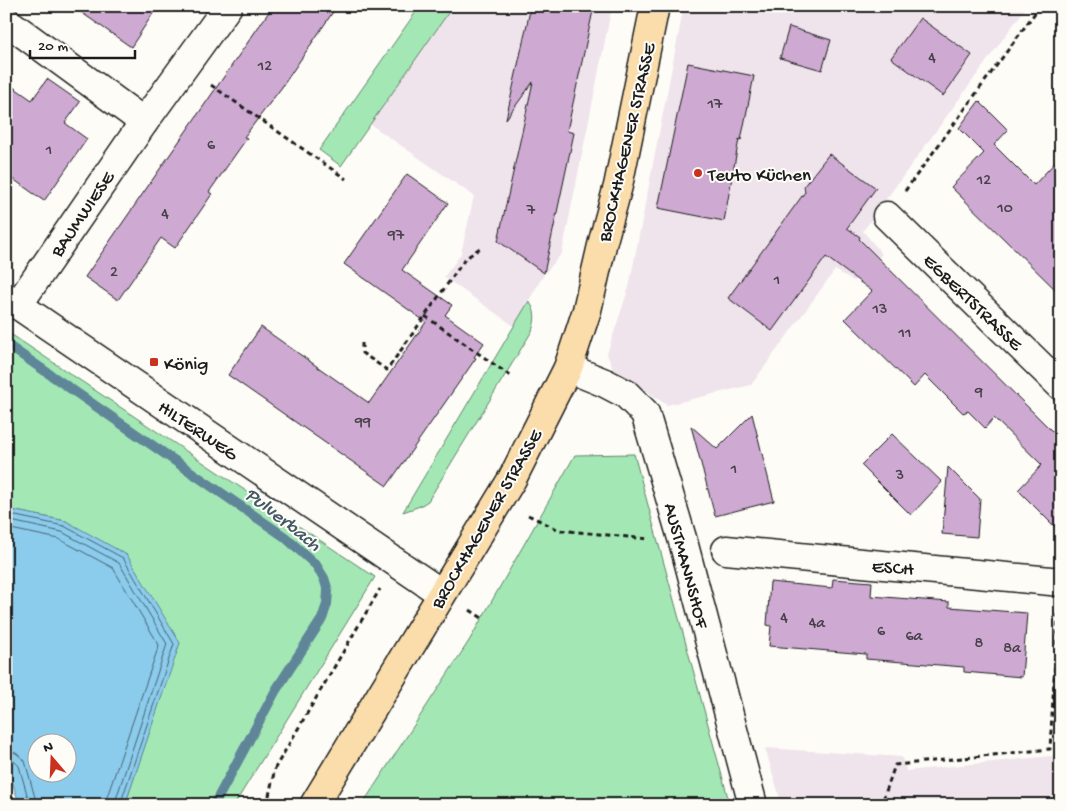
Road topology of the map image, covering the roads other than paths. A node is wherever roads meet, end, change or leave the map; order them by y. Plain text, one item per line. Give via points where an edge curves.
1 (228, 6) edge
2 (655, 6) edge
3 (6, 21) edge
4 (144, 122) junction
5 (887, 216) road end
6 (12, 301) edge
7 (568, 368) junction
8 (1061, 386) edge
9 (726, 550) dead end
10 (1060, 582) edge
11 (441, 593) junction
12 (314, 805) edge
13 (753, 805) edge

1 - 4 street, BAUMWIESE
2 - 7 main road, BROCKHAGENER STRASSE via 618,186 587,310
3 - 4 street
4 - 6 street, BAUMWIESE
5 - 8 street, EGBERTSTRASSE
6 - 11 street, HILTERWEG
7 - 11 main road, BROCKHAGENER STRASSE via 512,479
7 - 13 street, AUSTMANNSHOF via 626,394 645,413 684,545
9 - 10 street, ESCH
11 - 12 main road, BROCKHAGENER STRASSE

